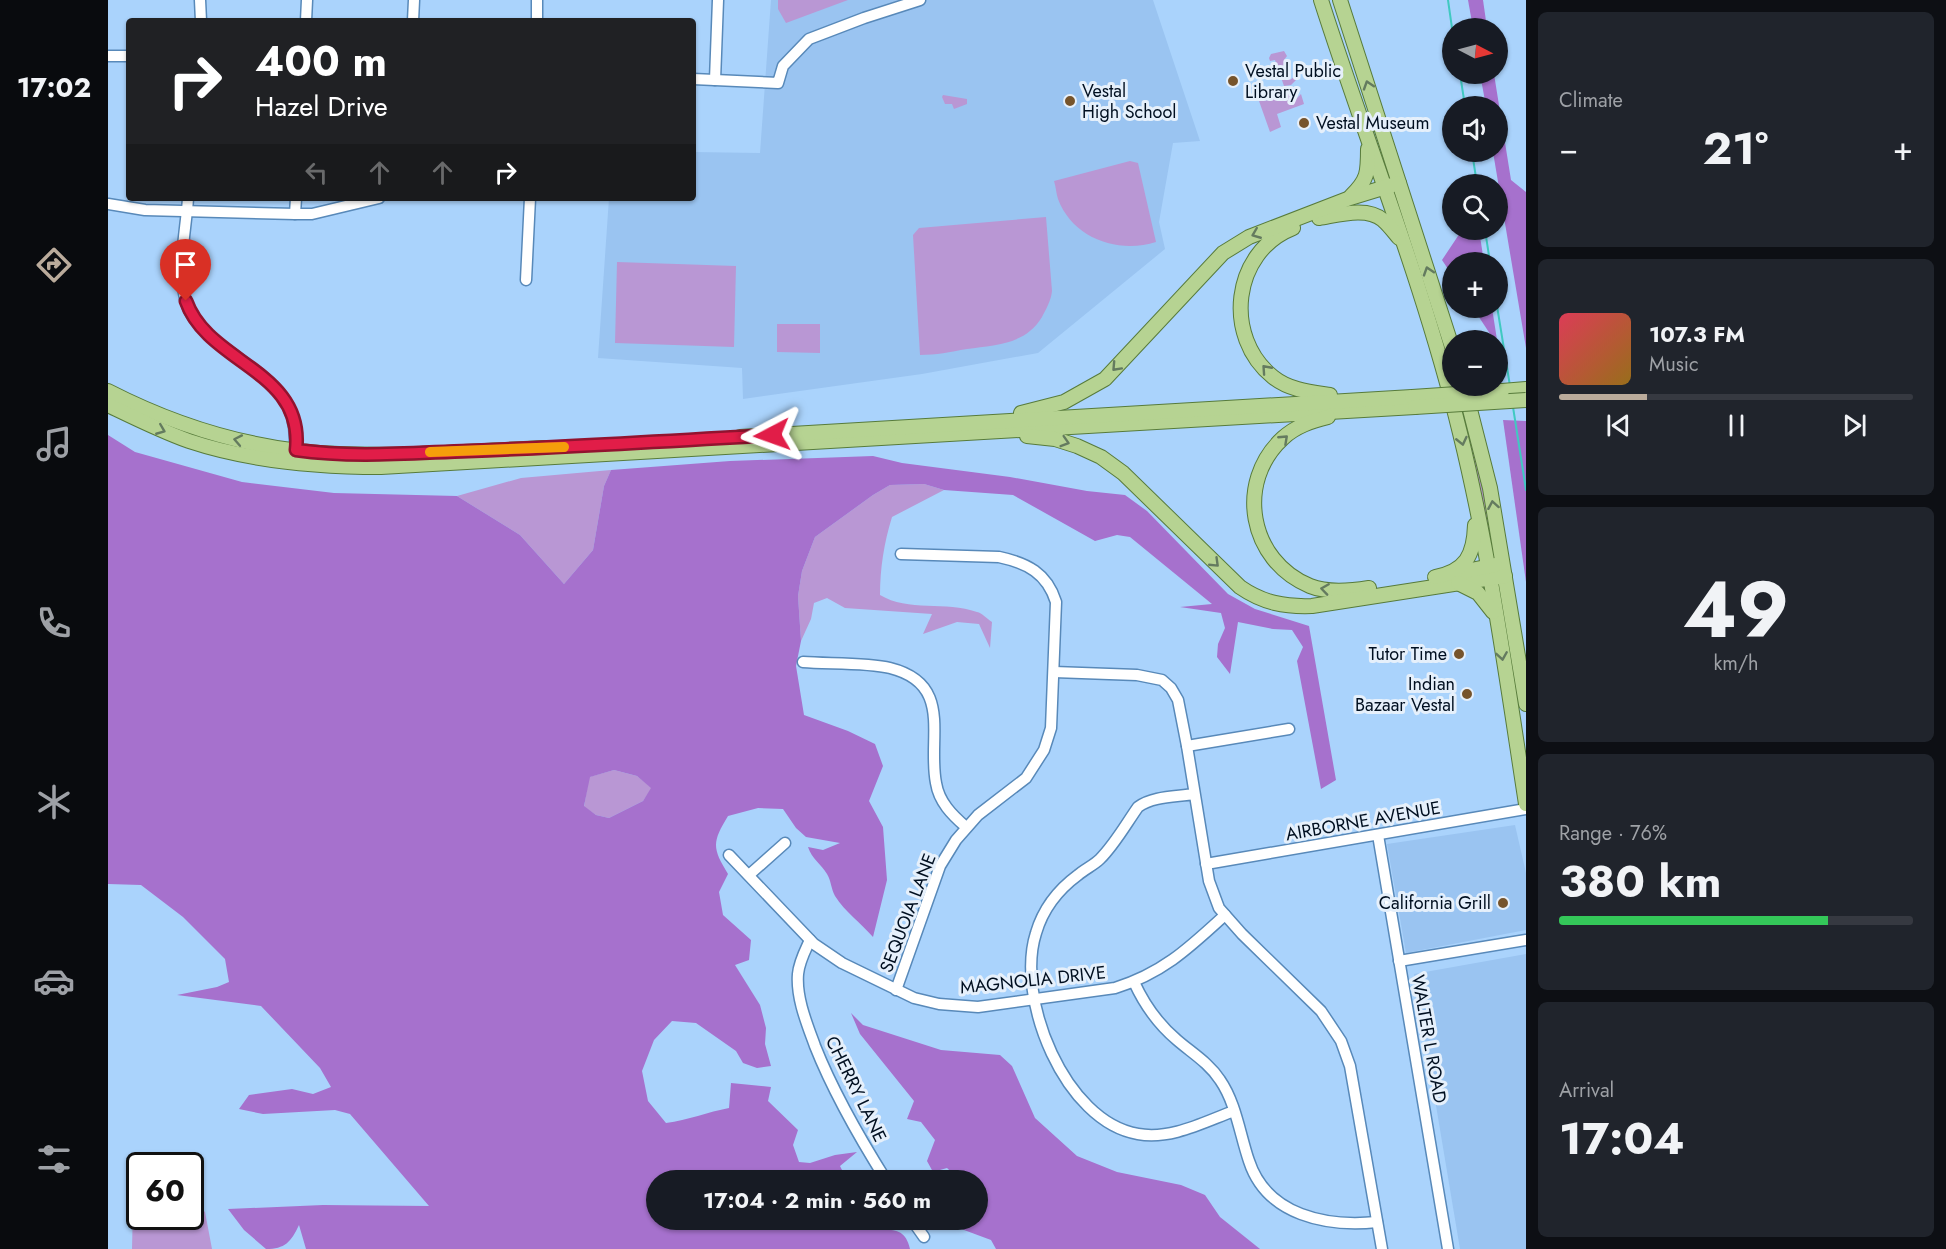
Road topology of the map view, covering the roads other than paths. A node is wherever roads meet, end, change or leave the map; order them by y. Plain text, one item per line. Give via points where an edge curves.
1 (200, 0) edge
2 (307, 0) edge
3 (414, 0) edge
4 (537, 0) edge
5 (718, 0) edge
6 (920, 0) edge
7 (1321, 0) edge
8 (1340, 0) edge
9 (201, 18) edge
10 (306, 18) edge
11 (413, 18) edge
12 (537, 18) edge
13 (108, 56) edge
14 (126, 56) edge
15 (696, 79) edge
16 (715, 80) junction
17 (1367, 136) junction
18 (1393, 189) junction
19 (1350, 198) junction
20 (189, 201) edge
21 (296, 201) edge
22 (366, 201) edge
23 (530, 201) edge
24 (108, 204) edge
25 (188, 211) junction
26 (295, 214) junction
27 (1319, 218) junction
28 (1404, 243) junction
29 (526, 280) dead end
30 (1446, 330) edge
31 (1526, 389) edge
32 (108, 391) edge
33 (1467, 396) edge
34 (1526, 400) edge
35 (1413, 402) junction
36 (108, 405) edge
37 (1358, 405) junction
38 (984, 427) junction
39 (295, 456) junction
40 (1476, 505) junction
41 (901, 554) dead end
42 (1504, 569) junction
43 (1488, 572) junction
44 (1453, 578) junction
45 (1495, 615) junction
46 (803, 662) dead end
47 (1054, 672) junction
48 (1526, 704) edge
49 (1289, 729) dead end
50 (1187, 746) junction
51 (1194, 794) junction
52 (1526, 807) edge
53 (966, 827) junction
54 (1378, 835) junction
55 (785, 843) dead end
56 (729, 855) dead end
57 (1206, 864) junction
58 (749, 875) junction
59 (1225, 915) junction
60 (810, 940) junction
61 (1526, 940) edge
62 (1399, 961) junction
63 (1134, 982) junction
64 (896, 990) junction
65 (1035, 1000) junction
66 (1234, 1111) junction
67 (880, 1170) edge
68 (1377, 1222) junction
69 (919, 1230) edge
70 (924, 1237) dead end
71 (1382, 1249) edge
72 (1448, 1249) edge

1 - 9 street
2 - 10 street
3 - 11 street
4 - 12 street
5 - 16 street
6 - 16 street via 809,39 783,66 778,83
7 - 17 main road
18 -> 8 main road
13 - 14 street
15 - 16 street
17 - 18 main road
17 - 19 main road via 1365,180
18 - 19 main road
18 - 27 main road
18 - 28 main road
30 -> 18 main road
19 -> 38 main road via 1249,237 1223,253 1105,379 1064,402
20 - 25 street
21 - 26 street
22 - 26 street
23 - 29 street
24 - 25 street
25 - 26 street
25 - 39 street via 182,280 189,310 211,338 280,392 294,418
27 - 28 main road via 1365,212 1376,215
37 -> 27 main road via 1283,384 1265,370 1252,352 1241,321 1244,280 1260,251 1284,232
28 -> 40 main road via 1443,370
31 - 35 main road, bridge
39 -> 32 main road via 195,429
42 -> 33 main road via 1490,488
34 - 35 main road, bridge
35 - 37 main road
36 -> 39 main road via 152,427 214,448
37 - 38 main road
44 -> 37 main road via 1356,590 1317,588 1289,573 1266,549 1254,516 1253,495 1268,455 1282,438 1302,426
38 - 39 main road via 381,467 337,467
38 -> 44 main road via 1055,439 1101,457 1123,473 1240,587 1273,604 1312,606
40 - 43 main road
40 - 44 main road via 1472,551
41 - 47 street, SEQUOIA LANE via 999,557 1033,568 1049,585 1056,602
42 - 43 main road
42 - 48 main road
43 - 44 main road
43 - 45 main road
44 - 45 main road via 1478,593
45 -> 52 main road
46 - 53 street via 889,668 920,684 928,694 935,717 936,784 945,806
47 - 50 street via 1130,675 1162,681 1178,700
47 - 53 street, SEQUOIA LANE via 1051,728 1044,750 1026,778
49 - 50 street
50 - 51 street
51 - 57 street
51 - 65 street via 1153,800 1138,807 1113,845 1058,893 1035,934 1031,962
52 - 54 street, AIRBORNE AVENUE
53 - 64 street, SEQUOIA LANE via 940,866
54 - 57 street, AIRBORNE AVENUE
54 - 62 street, WALTER L ROAD
55 - 58 street
56 - 58 street, MAGNOLIA DRIVE
57 - 59 street via 1214,896
58 - 60 street, MAGNOLIA DRIVE
59 - 63 street, MAGNOLIA DRIVE via 1179,957
59 - 68 street via 1321,1011 1341,1041 1350,1066
60 - 64 street, MAGNOLIA DRIVE via 842,963
60 - 67 street, CHERRY LANE via 798,974 803,1011 842,1107
61 - 62 street
62 - 72 street, WALTER L ROAD
63 - 65 street, MAGNOLIA DRIVE
63 - 66 street via 1147,1007 1167,1031 1220,1078
64 - 65 street, MAGNOLIA DRIVE via 954,1006
65 - 66 street via 1045,1040 1059,1069 1095,1113 1116,1127 1156,1135
66 - 68 street via 1250,1164 1276,1200 1328,1223
68 - 71 street
69 - 70 street

